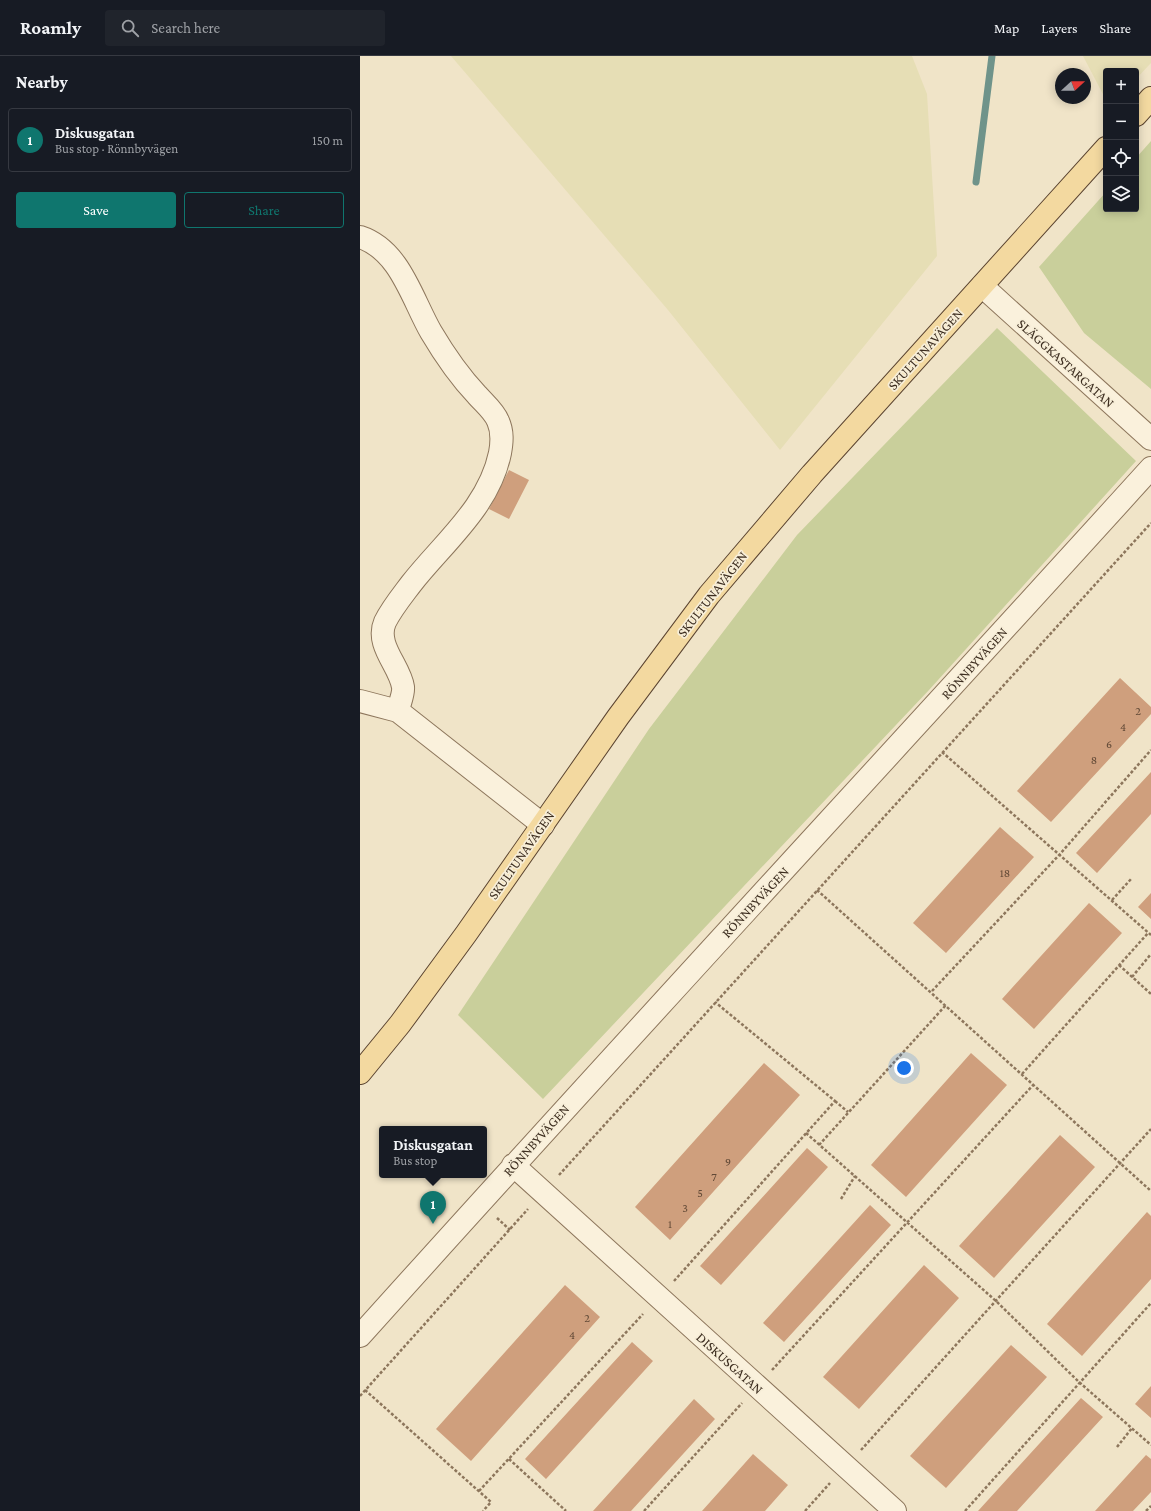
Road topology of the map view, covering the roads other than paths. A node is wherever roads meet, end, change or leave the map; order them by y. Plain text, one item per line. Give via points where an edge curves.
1 (1151, 98) edge
2 (1139, 112) edge
3 (1103, 151) edge
4 (360, 237) edge
5 (982, 286) junction
6 (1151, 439) edge
7 (1151, 468) edge
8 (360, 701) edge
9 (398, 711) junction
10 (543, 825) junction
11 (360, 1073) edge
12 (513, 1165) junction
13 (360, 1336) edge
14 (895, 1511) edge

1 - 2 main road
3 - 5 main road, SKULTUNAVÄGEN
4 - 9 street via 377,246 402,275 448,360 494,414 502,432 497,468 478,505 429,561 398,601 385,623 385,647 403,688
5 - 6 street, SLÄGGKASTARGATAN
5 - 10 main road, SKULTUNAVÄGEN via 812,474 708,595
7 - 12 street, RÖNNBYVÄGEN
8 - 9 street
9 - 10 street
10 - 11 main road, SKULTUNAVÄGEN via 400,1024
12 - 13 street, RÖNNBYVÄGEN
12 - 14 street, DISKUSGATAN

